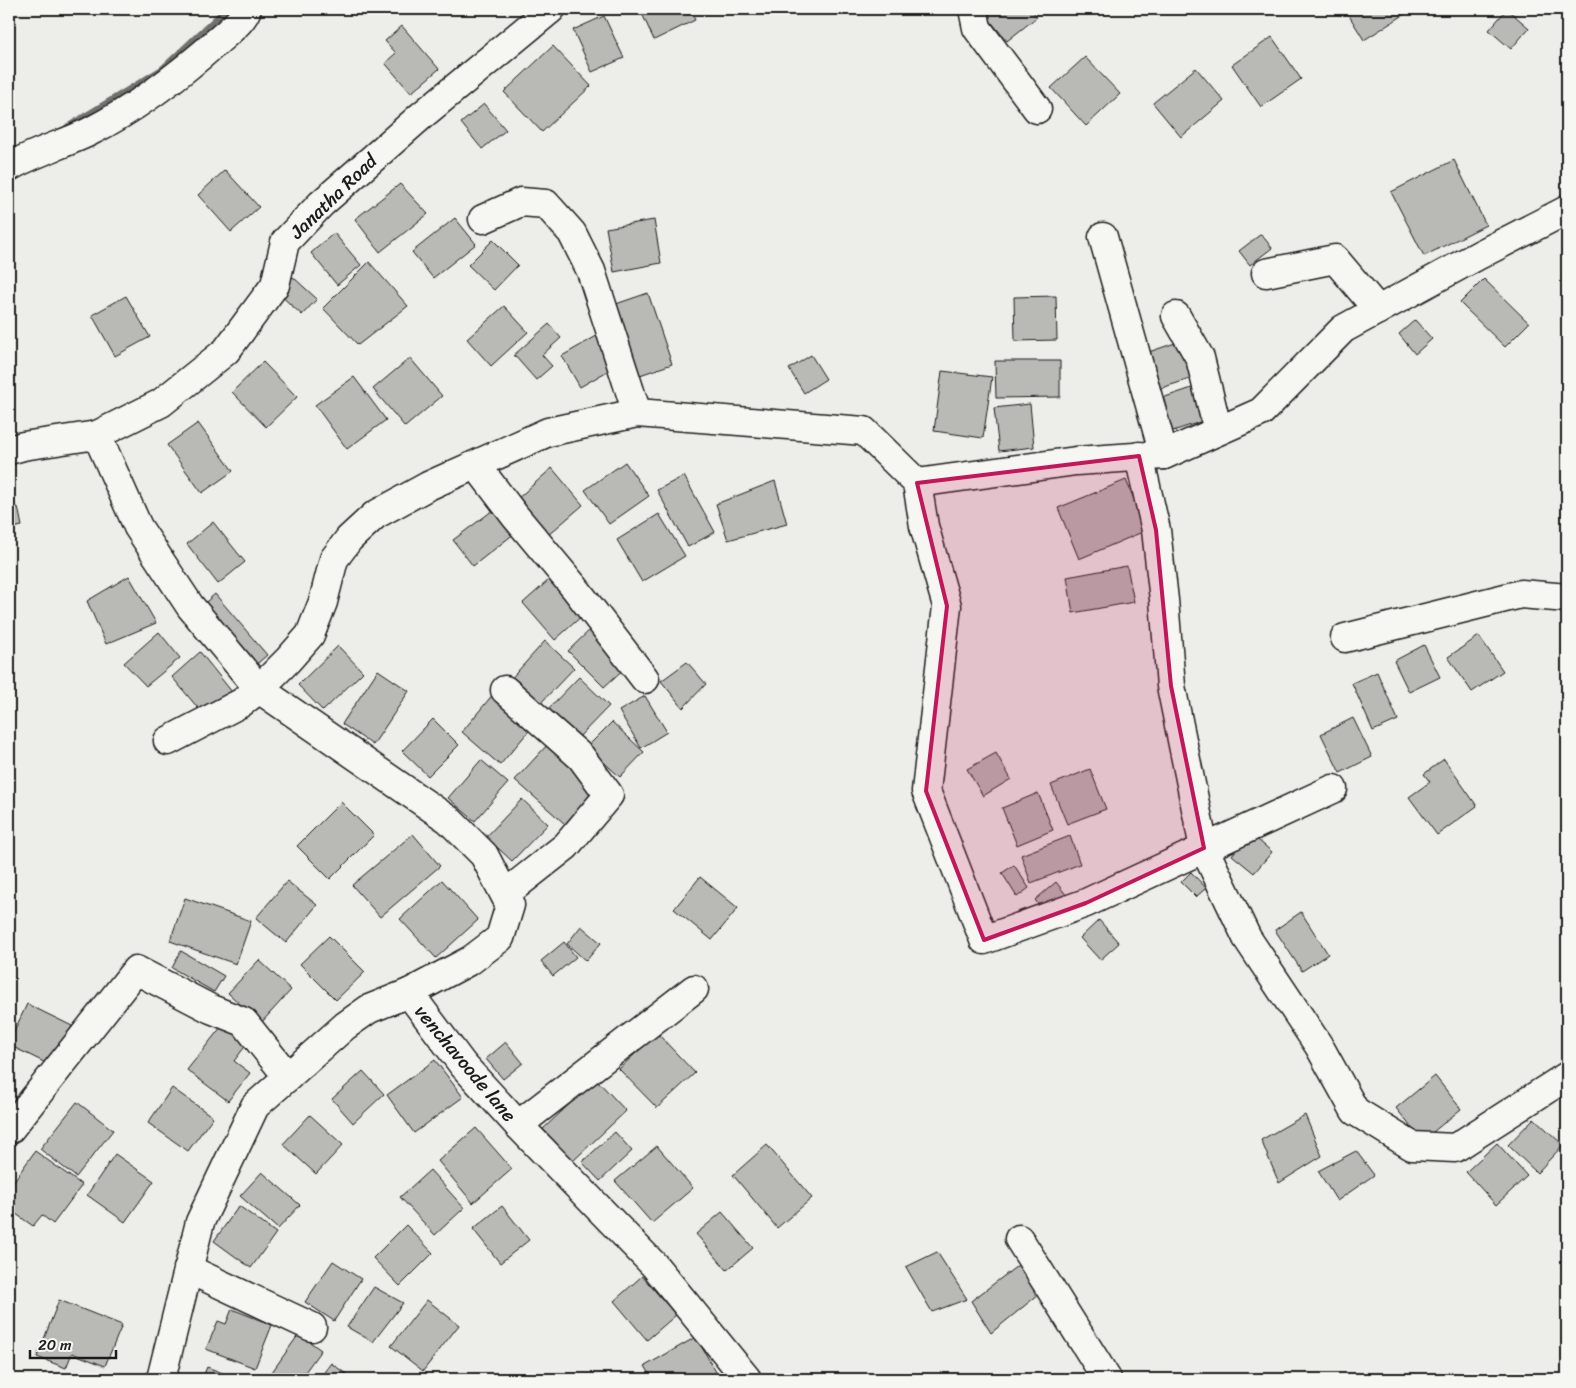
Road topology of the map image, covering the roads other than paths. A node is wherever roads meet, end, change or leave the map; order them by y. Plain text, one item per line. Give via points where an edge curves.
1 (247, 9) edge
2 (551, 9) edge
3 (973, 9) edge
4 (1037, 109) dead end
5 (9, 167) edge
6 (1567, 210) edge
7 (483, 219) dead end
8 (1103, 237) dead end
9 (1266, 273) dead end
10 (1378, 310) junction
11 (1176, 316) dead end
12 (636, 413) junction
13 (1216, 432) junction
14 (97, 435) junction
15 (9, 450) edge
16 (1152, 455) junction
17 (476, 465) junction
18 (917, 483) junction
19 (1567, 598) edge
20 (1345, 638) dead end
21 (645, 679) dead end
22 (259, 689) junction
23 (505, 690) dead end
24 (168, 741) dead end
25 (1332, 789) dead end
26 (1204, 848) junction
27 (505, 894) junction
28 (694, 989) dead end
29 (409, 993) junction
30 (288, 1076) junction
31 (1567, 1076) edge
32 (518, 1125) junction
33 (10, 1129) dead end
34 (1019, 1240) dead end
35 (188, 1269) junction
36 (312, 1327) dead end
37 (161, 1379) edge
38 (748, 1379) edge
39 (1107, 1379) edge

1 - 5 street via 244,18 201,56 141,101 89,132
2 - 14 street, Janatha Road via 320,204 285,242 275,285 226,351 161,404
3 - 4 street via 977,28
6 - 10 street
7 - 12 street via 520,202 546,204 572,233 591,271
8 - 16 street
9 - 10 street via 1335,259
10 - 13 street via 1342,329 1261,412
11 - 13 street via 1200,358
12 - 17 street via 548,432
12 - 18 street via 864,431
13 - 16 street
14 - 15 street, Janatha Road
14 - 22 street via 138,528 190,606
16 - 18 street via 1076,461
16 - 26 street via 1171,686
17 - 21 street
17 - 22 street via 375,515 349,539 334,559 310,635
18 - 26 street via 924,526 947,606 926,791 984,940 1086,902
19 - 20 street via 1521,594
22 - 24 street via 241,703
22 - 27 street via 449,820 484,855
23 - 27 street via 582,757 609,795 566,846
25 - 26 street
26 - 31 street via 1247,938 1319,1046 1355,1111 1412,1146 1455,1148
27 - 29 street via 510,904 500,938 470,960
28 - 32 street
29 - 30 street, venchavoode lane via 369,1009
29 - 32 street, venchavoode lane via 463,1065
30 - 33 street via 244,1022 211,1009 136,970
30 - 35 street, venchavoode lane via 255,1106 200,1222
32 - 38 street, venchavoode lane via 654,1265
34 - 39 street
35 - 36 street
35 - 37 street, venchavoode lane

